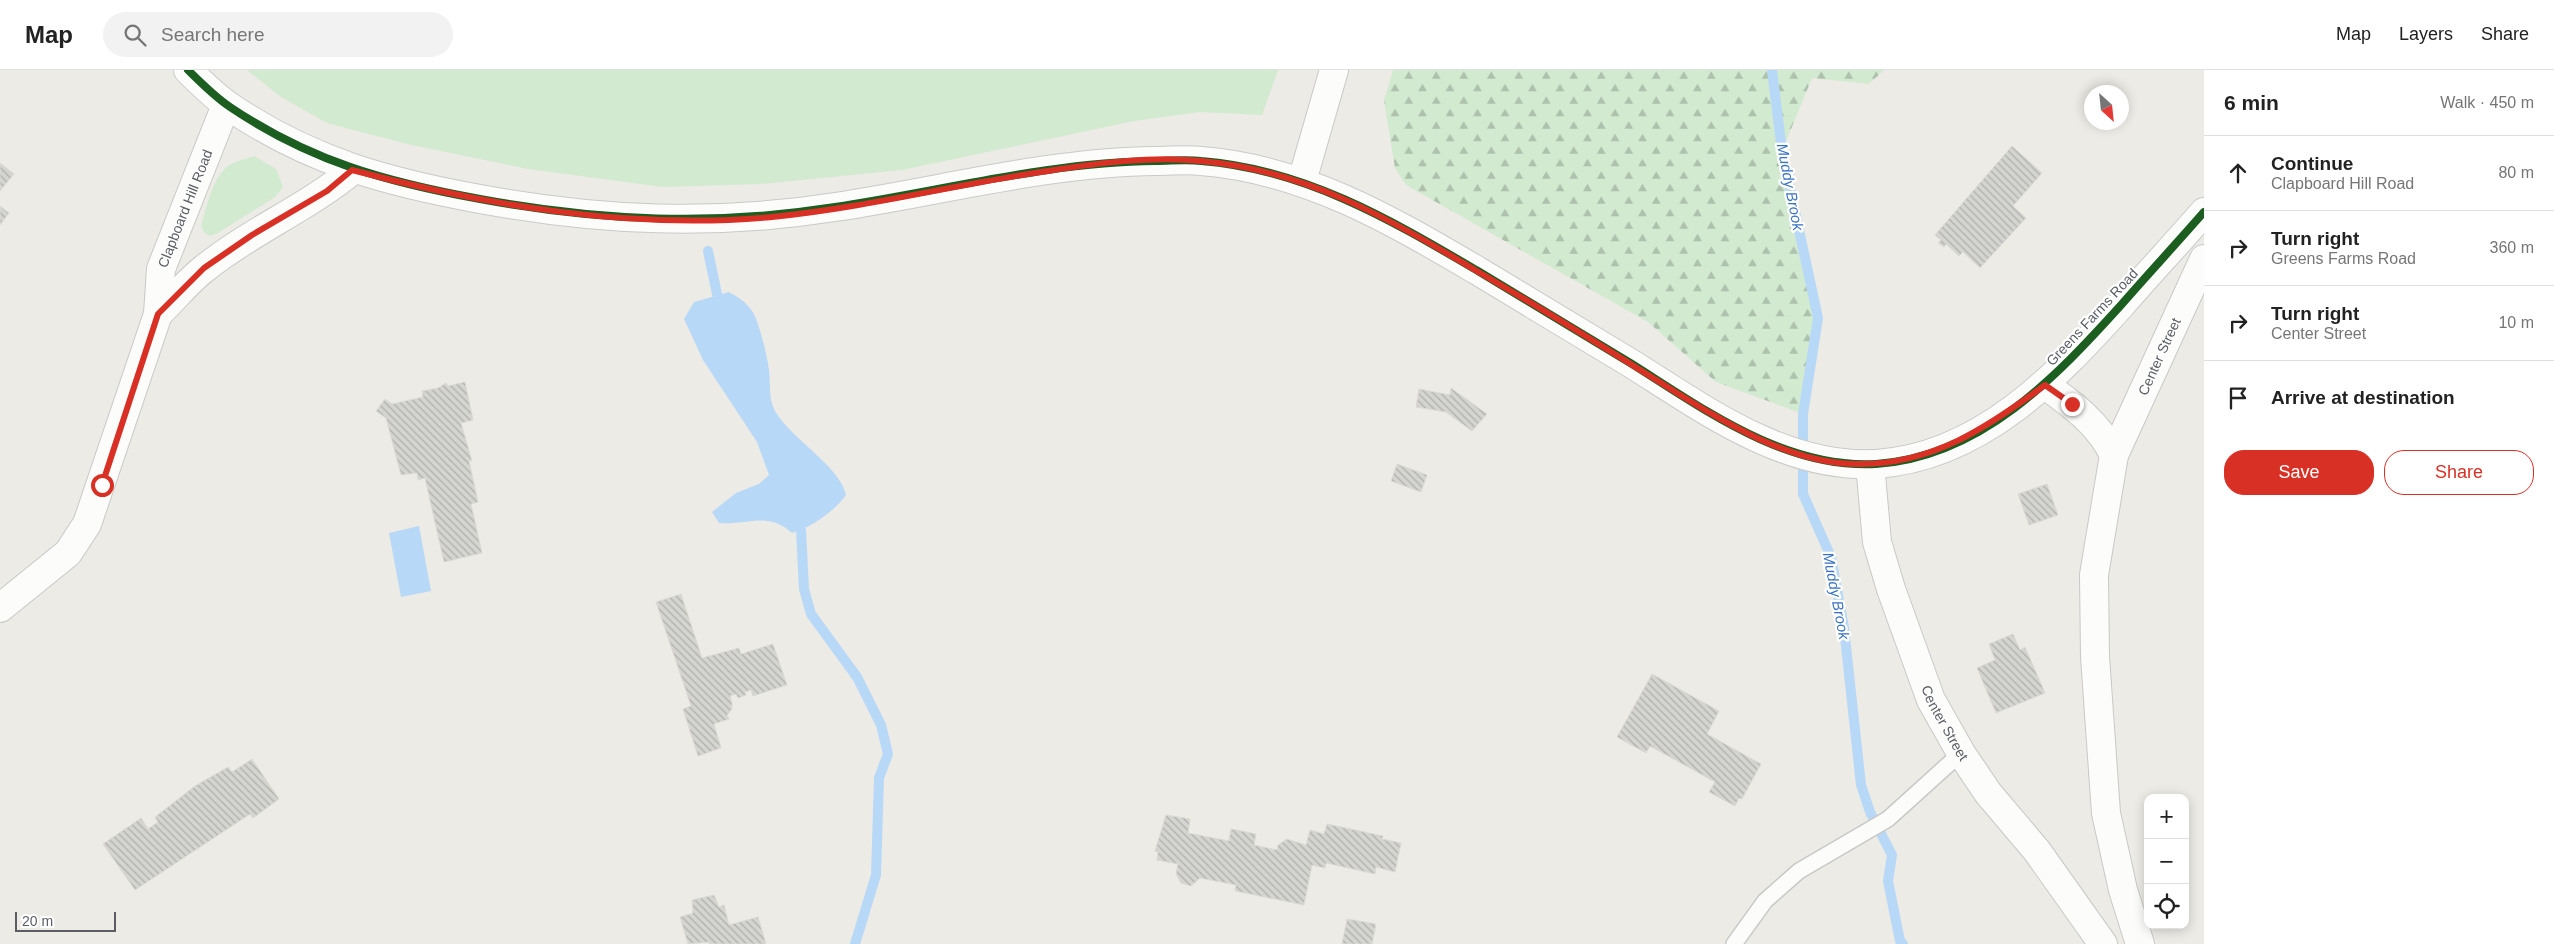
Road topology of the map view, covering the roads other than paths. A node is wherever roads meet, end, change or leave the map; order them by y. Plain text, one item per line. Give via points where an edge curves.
1 (188, 70) edge
2 (1334, 70) edge
3 (226, 105) junction
4 (352, 170) junction
5 (1302, 181) junction
6 (2204, 212) edge
7 (2204, 258) edge
8 (158, 314) junction
9 (2045, 385) junction
10 (2114, 455) junction
11 (1870, 464) junction
12 (0, 608) edge
13 (1960, 753) junction
14 (1734, 944) edge
15 (2103, 944) edge
16 (2140, 944) edge

1 - 3 street, Greens Farms Road
2 - 5 street
3 - 4 street, Greens Farms Road via 289,142
3 - 8 street, Clapboard Hill Road via 161,269
4 - 5 street, Greens Farms Road via 436,191 532,209 666,221 771,217 1110,162 1200,161
4 - 8 street, Clapboard Hill Road via 327,191 252,235 204,268
5 - 11 street, Greens Farms Road via 1391,220 1724,422 1794,453 1833,463
6 - 9 street, Greens Farms Road
7 - 10 street, Center Street
8 - 12 street, Clapboard Hill Road via 87,524 68,553
9 - 10 street via 2097,427
9 - 11 street, Greens Farms Road via 1963,440 1926,456
10 - 16 street, Center Street via 2094,575 2095,657 2106,813
11 - 13 street, Center Street via 1877,542 1891,589 1931,700
13 - 14 lane via 1888,819 1799,871 1765,901
13 - 15 street, Center Street via 1988,793 2037,851

